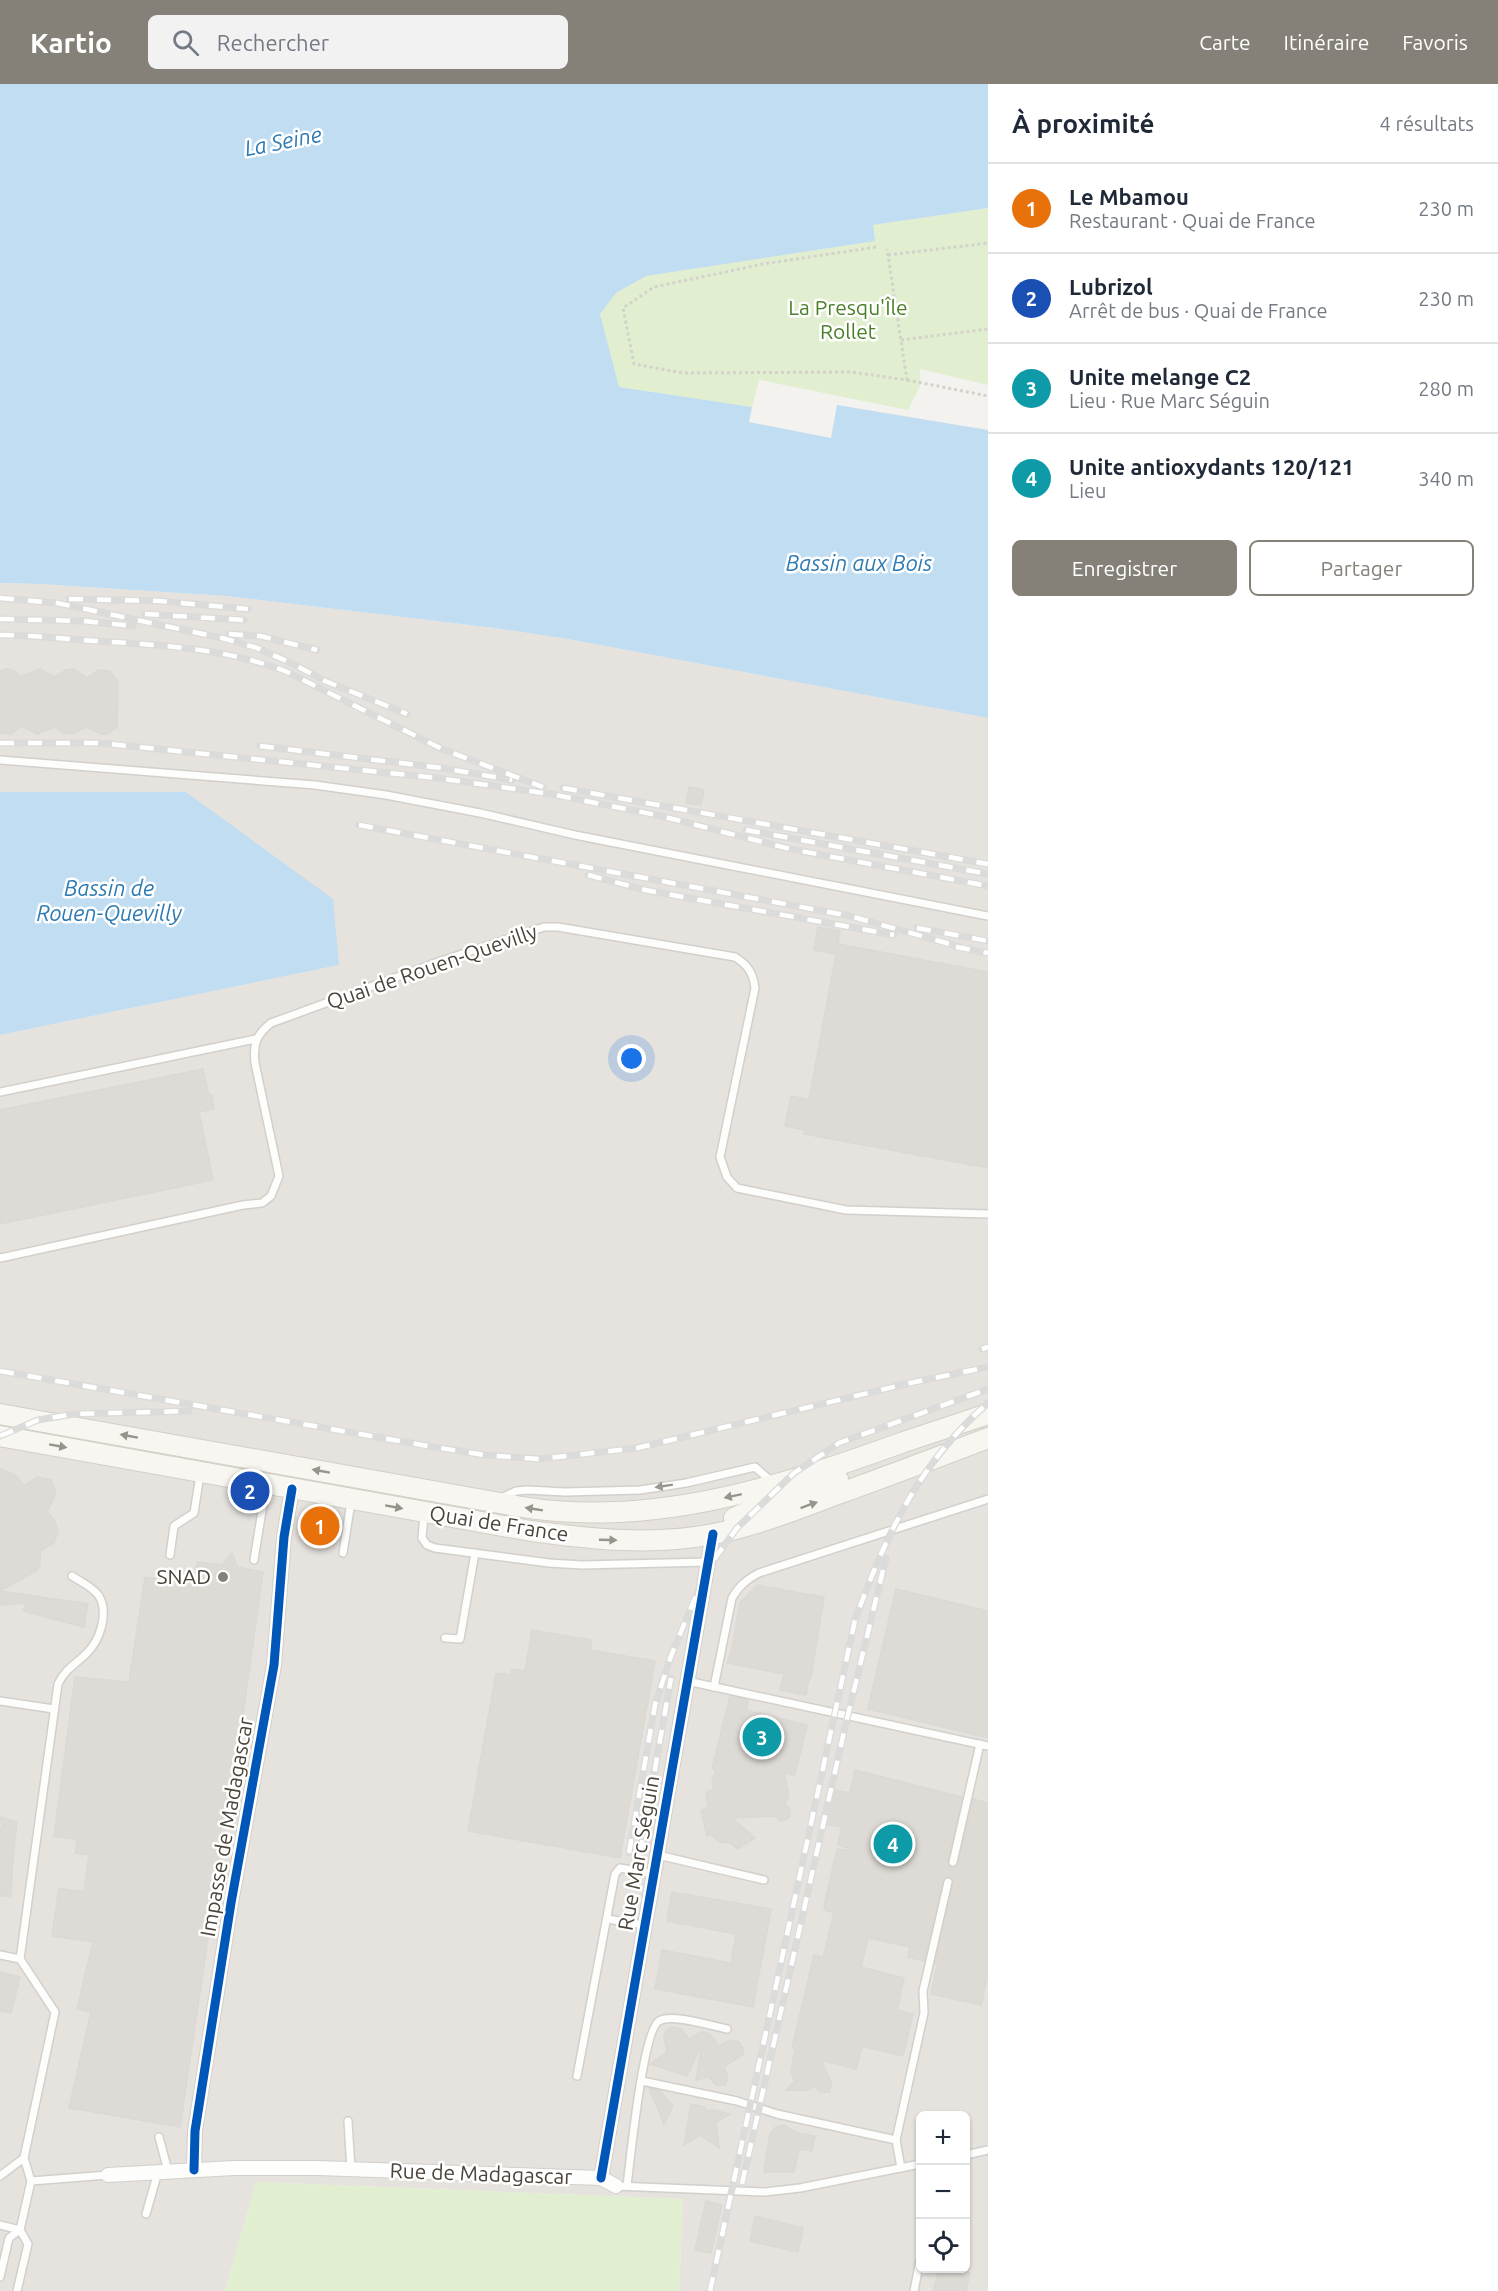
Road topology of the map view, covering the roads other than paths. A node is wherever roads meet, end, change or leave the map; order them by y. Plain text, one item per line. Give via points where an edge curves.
1 (0, 760) edge
2 (988, 916) edge
3 (256, 1039) junction
4 (0, 1092) edge
5 (988, 1214) edge
6 (0, 1258) edge
7 (0, 1414) edge
8 (988, 1414) edge
9 (0, 1436) edge
10 (988, 1438) edge
11 (913, 1439) junction
12 (200, 1472) junction
13 (267, 1484) junction
14 (775, 1485) junction
15 (292, 1489) junction
16 (351, 1499) junction
17 (988, 1499) edge
18 (495, 1502) junction
19 (696, 1504) junction
20 (424, 1512) junction
21 (713, 1534) junction
22 (343, 1553) dead end
23 (475, 1553) junction
24 (170, 1555) dead end
25 (254, 1560) dead end
26 (708, 1562) junction
27 (72, 1576) dead end
28 (445, 1638) dead end
29 (687, 1681) junction
30 (714, 1687) junction
31 (0, 1701) edge
32 (54, 1709) junction
33 (984, 1745) edge
34 (657, 1855) junction
35 (953, 1862) dead end
36 (654, 1874) junction
37 (764, 1880) dead end
38 (948, 1882) dead end
39 (607, 1919) junction
40 (645, 1925) junction
41 (0, 1955) edge
42 (20, 1959) junction
43 (727, 2029) dead end
44 (577, 2076) dead end
45 (642, 2080) junction
46 (348, 2121) dead end
47 (159, 2137) dead end
48 (896, 2140) junction
49 (988, 2151) edge
50 (970, 2154) edge
51 (24, 2158) junction
52 (916, 2165) edge
53 (901, 2168) junction
54 (351, 2169) junction
55 (194, 2170) junction
56 (163, 2172) junction
57 (108, 2175) joint
58 (0, 2176) edge
59 (601, 2178) junction
60 (31, 2181) junction
61 (621, 2186) junction
62 (146, 2214) dead end
63 (0, 2225) edge
64 (20, 2230) junction
65 (918, 2273) edge
66 (0, 2277) edge
67 (17, 2291) edge
68 (915, 2291) edge

1 - 2 lane via 315,785 386,795
3 - 4 lane
3 - 5 lane, Quai de Rouen-Quevilly via 271,1023 544,927 735,957 750,970 755,988 720,1157 727,1177 737,1188 846,1210
3 - 6 lane via 255,1063 279,1176 271,1196 262,1203
18 -> 7 main road, Quai de France
8 - 11 main road, Quai de France
9 -> 12 main road, Quai de France
21 -> 10 main road, Quai de France via 788,1513
11 - 14 main road, Quai de France
11 - 21 main road via 883,1463 737,1516
12 - 13 main road, Quai de France
12 - 24 lane via 194,1513 174,1526
13 - 15 main road, Quai de France
13 - 25 lane
14 -> 18 lane via 755,1467 640,1490 516,1491
14 -> 19 main road, Quai de France
15 - 16 main road, Quai de France
15 - 55 street, Impasse de Madagascar via 284,1537 274,1665 231,1903 195,2131
16 -> 20 main road, Quai de France
16 - 22 lane
17 - 30 lane via 748,1579 738,1588 728,1609
19 -> 18 main road, Quai de France via 578,1514
19 - 21 main road via 710,1516
20 -> 21 main road, Quai de France via 595,1539 665,1540
20 - 23 lane via 422,1538 428,1545
21 - 26 street, Rue Marc Séguin
23 - 26 lane via 582,1565
23 - 28 lane via 460,1639
26 - 29 street, Rue Marc Séguin
27 - 32 lane via 99,1597 103,1618 94,1646 63,1673
29 - 30 lane
29 - 34 street, Rue Marc Séguin
30 - 33 lane
31 - 32 lane
32 - 42 lane
33 - 35 lane
34 - 36 street, Rue Marc Séguin
34 - 37 lane
36 - 39 lane via 617,1870
36 - 40 street, Rue Marc Séguin
38 - 48 lane
39 - 40 lane
39 - 44 lane
40 - 59 street, Rue Marc Séguin
41 - 42 lane
42 - 51 lane via 55,2012
43 - 45 lane via 673,2018 660,2020 651,2033
45 - 48 lane
45 - 61 lane
46 - 54 lane
47 - 56 lane
48 - 53 lane
49 - 50 lane
51 - 58 lane
51 - 60 lane
52 - 53 lane, Rue de Madagascar
53 - 61 lane, Rue de Madagascar via 765,2192
54 - 55 street, Rue de Madagascar
54 - 59 street, Rue de Madagascar
55 - 56 street, Rue de Madagascar
56 - 57 street, Rue de Madagascar
56 - 62 lane
57 - 60 lane
59 - 61 street, Rue de Madagascar
60 - 64 lane
63 - 64 lane
64 - 66 lane via 9,2238
64 - 67 lane via 28,2244
65 - 68 lane

